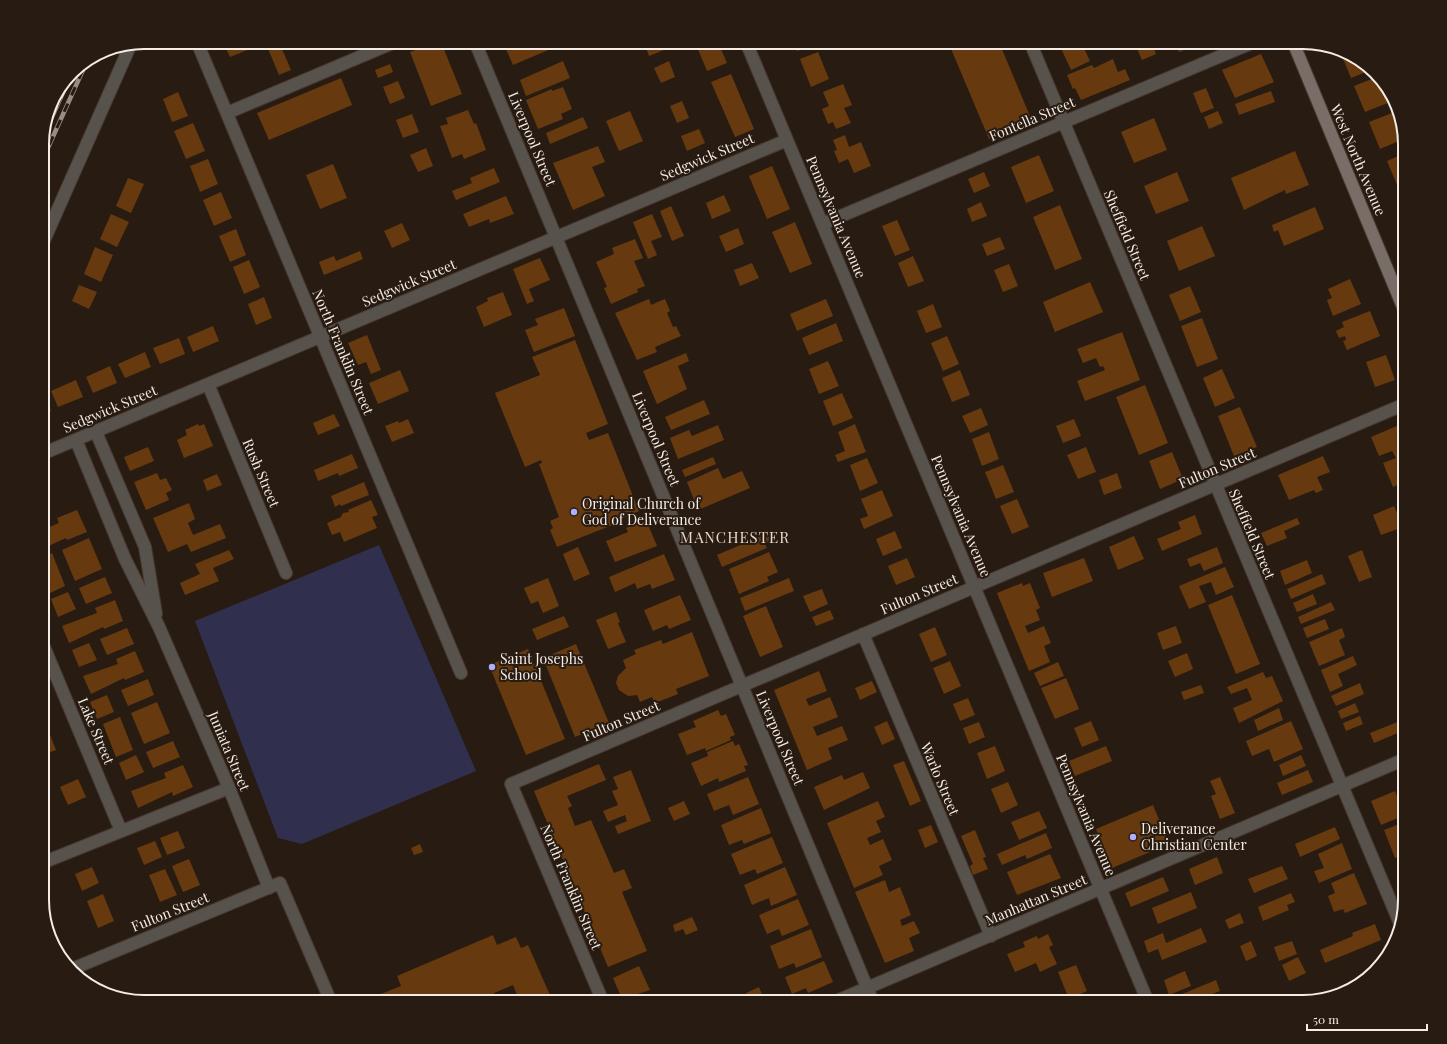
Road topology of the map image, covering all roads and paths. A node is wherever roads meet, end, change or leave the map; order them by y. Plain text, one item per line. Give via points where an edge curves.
1 (200, 49) edge
2 (378, 49) edge
3 (478, 49) edge
4 (749, 49) edge
5 (1033, 49) edge
6 (1237, 49) edge
7 (1296, 49) edge
8 (128, 50) edge
9 (227, 113) junction
10 (1064, 122) junction
11 (787, 140) junction
12 (822, 224) junction
13 (49, 229) edge
14 (556, 237) junction
15 (1398, 295) edge
16 (320, 337) junction
17 (208, 384) junction
18 (1398, 407) edge
19 (96, 432) junction
20 (76, 440) junction
21 (49, 451) edge
22 (1215, 485) junction
23 (286, 573) dead end
24 (974, 587) junction
25 (158, 627) junction
26 (863, 634) junction
27 (49, 659) edge
28 (460, 673) dead end
29 (742, 686) junction
30 (1398, 762) edge
31 (511, 784) joint
32 (1342, 786) junction
33 (229, 788) junction
34 (121, 831) junction
35 (49, 860) edge
36 (269, 888) junction
37 (1100, 889) junction
38 (1397, 916) edge
39 (990, 936) junction
40 (77, 967) edge
41 (867, 988) junction
42 (327, 995) edge
43 (600, 995) edge
44 (850, 995) edge
45 (870, 995) edge
46 (1145, 995) edge

1 - 9 street, North Franklin Street
2 - 9 street
3 - 14 street, Liverpool Street
4 - 11 street, Pennsylvania Avenue
5 - 10 street, Sheffield Street
6 - 10 street, Fontella Street
7 - 15 street, West North Avenue
8 - 13 street
9 - 16 street, North Franklin Street
10 - 12 street, Fontella Street
10 - 22 street, Sheffield Street
11 - 12 street, Pennsylvania Avenue
11 - 14 street, Sedgwick Street
12 - 24 street, Pennsylvania Avenue
14 - 16 street, Sedgwick Street
14 - 29 street, Liverpool Street
16 - 17 street, Sedgwick Street
16 - 28 street, North Franklin Street
17 - 19 street, Sedgwick Street
17 - 23 street, Rush Street
18 - 22 street, Fulton Street
19 - 20 street, Sedgwick Street
19 - 25 street, Juniata Street via 145,548
20 - 21 street, Sedgwick Street
20 - 25 street, Juniata Street via 125,559
22 - 24 street, Fulton Street
22 - 32 street, Sheffield Street
24 - 26 street, Fulton Street
24 - 37 street, Pennsylvania Avenue
25 - 33 street, Juniata Street
26 - 29 street, Fulton Street
26 - 39 street, Warlo Street
27 - 34 street, Lake Street
29 - 31 street, Fulton Street
29 - 41 street, Liverpool Street
30 - 32 street, Manhattan Street
31 - 43 street, North Franklin Street
32 - 37 street, Manhattan Street
32 - 38 street, Sheffield Street
33 - 34 street
33 - 36 street, Juniata Street
34 - 35 street
36 - 40 street, Fulton Street
36 - 42 street, Fulton Street via 280,883
37 - 39 street, Manhattan Street
37 - 46 street, Pennsylvania Avenue
39 - 41 street, Manhattan Street
41 - 44 street, Manhattan Street
41 - 45 street, Liverpool Street

